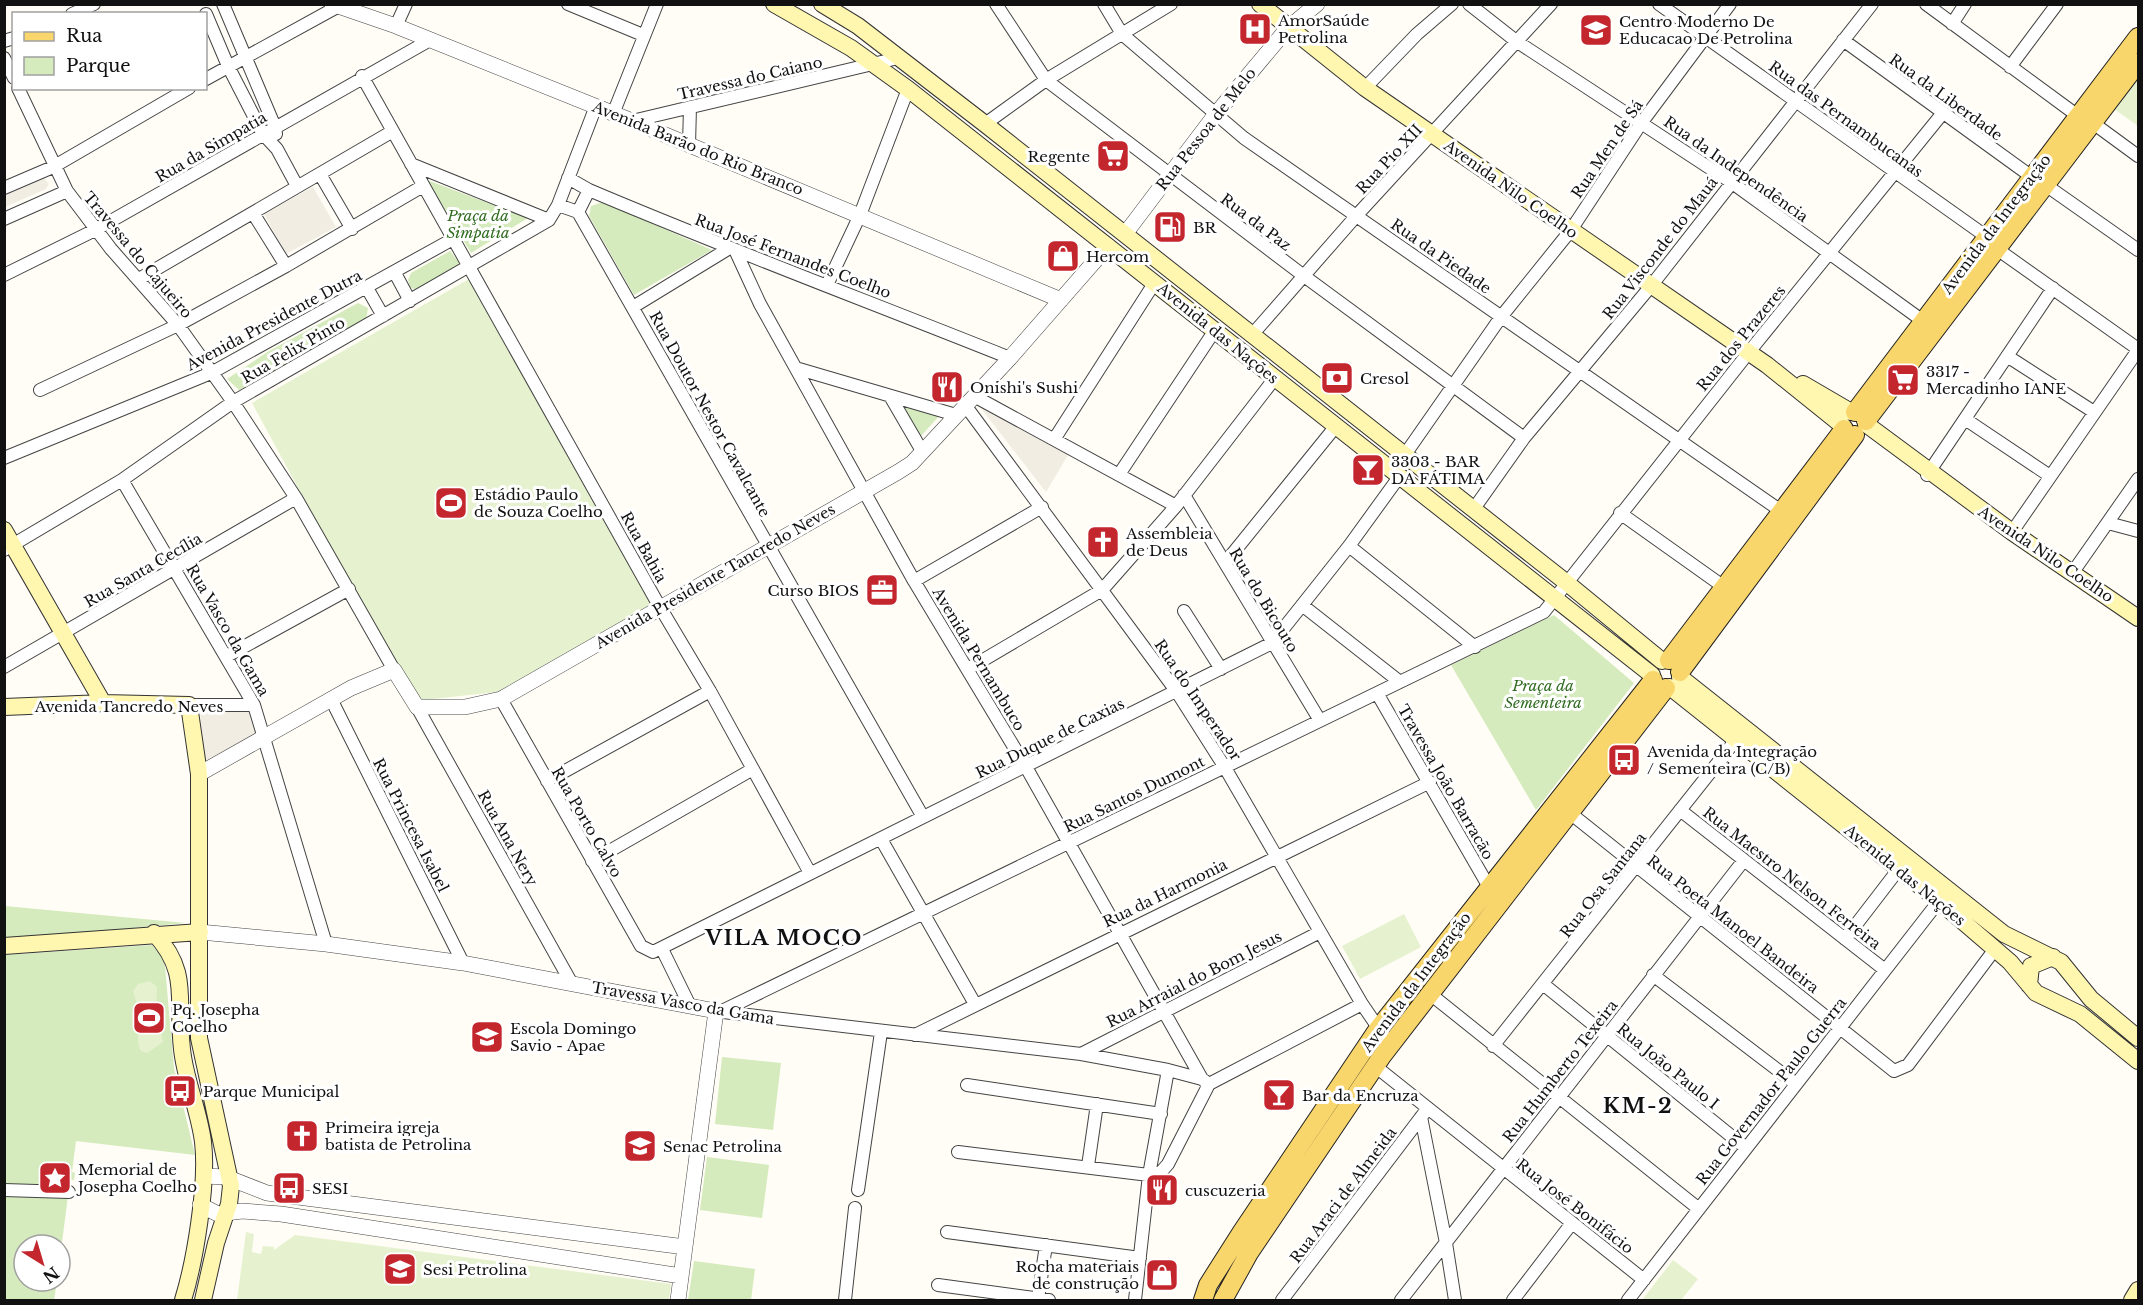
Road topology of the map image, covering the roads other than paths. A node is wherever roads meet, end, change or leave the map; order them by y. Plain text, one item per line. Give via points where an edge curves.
1 (94, 4) edge
2 (224, 4) edge
3 (406, 4) edge
4 (568, 4) edge
5 (657, 4) edge
6 (774, 4) edge
7 (996, 4) edge
8 (1104, 4) edge
9 (1171, 4) edge
10 (1260, 4) edge
11 (1452, 4) edge
12 (1469, 4) edge
13 (1551, 4) edge
14 (1659, 4) edge
15 (1730, 4) edge
16 (1872, 4) edge
17 (1926, 4) edge
18 (1965, 4) edge
19 (2057, 4) edge
20 (334, 6) edge
21 (832, 7) edge
22 (1307, 7) edge
23 (76, 12) edge
24 (207, 19) edge
25 (1952, 24) junction
26 (396, 26) junction
27 (1287, 29) junction
28 (1122, 34) junction
29 (643, 35) junction
30 (2139, 37) edge
31 (1705, 38) junction
32 (430, 40) junction
33 (1843, 40) junction
34 (1516, 41) junction
35 (245, 57) junction
36 (4, 58) edge
37 (898, 58) junction
38 (874, 63) junction
39 (2139, 63) edge
40 (228, 66) junction
41 (2010, 67) junction
42 (12, 74) edge
43 (362, 76) junction
44 (207, 78) edge
45 (1046, 80) junction
46 (1365, 88) junction
47 (908, 89) junction
48 (19, 90) edge
49 (186, 90) edge
50 (1795, 100) junction
51 (596, 106) junction
52 (690, 107) junction
53 (613, 114) junction
54 (1942, 114) junction
55 (1215, 115) junction
56 (2086, 120) junction
57 (632, 121) junction
58 (1642, 122) junction
59 (985, 124) junction
60 (275, 127) junction
61 (393, 131) junction
62 (263, 134) junction
63 (1432, 135) junction
64 (689, 144) junction
65 (277, 149) junction
66 (2139, 156) edge
67 (411, 164) junction
68 (53, 167) junction
69 (1893, 173) junction
70 (320, 174) junction
71 (1169, 175) junction
72 (1050, 177) junction
73 (568, 178) junction
74 (2039, 181) junction
75 (1731, 182) junction
76 (297, 186) junction
77 (423, 186) junction
78 (4, 188) edge
79 (590, 190) junction
80 (66, 191) junction
81 (1041, 193) junction
82 (558, 205) junction
83 (578, 212) junction
84 (253, 213) junction
85 (860, 215) junction
86 (1357, 215) junction
87 (4, 219) edge
88 (549, 220) junction
89 (352, 229) junction
90 (95, 230) junction
91 (1571, 230) junction
92 (1125, 234) junction
93 (453, 239) junction
94 (1992, 243) junction
95 (1108, 246) junction
96 (2139, 250) edge
97 (732, 251) junction
98 (1829, 253) junction
99 (286, 266) junction
100 (470, 266) junction
101 (395, 273) junction
102 (4, 275) edge
103 (1304, 276) junction
104 (139, 279) junction
105 (1155, 282) junction
106 (827, 285) junction
107 (1651, 286) junction
108 (367, 288) junction
109 (2054, 288) junction
110 (1199, 294) junction
111 (1061, 300) junction
112 (410, 301) junction
113 (633, 307) junction
114 (1187, 308) junction
115 (383, 316) junction
116 (1502, 317) junction
117 (1923, 321) junction
118 (178, 325) junction
119 (1215, 330) junction
120 (1251, 336) junction
121 (2139, 350) edge
122 (1749, 352) junction
123 (2007, 356) junction
124 (1010, 358) junction
125 (799, 369) junction
126 (1580, 371) junction
127 (211, 373) junction
128 (1275, 378) junction
129 (1453, 386) junction
130 (40, 390) dead end
131 (890, 396) junction
132 (233, 402) junction
133 (965, 405) junction
134 (2094, 412) junction
135 (1965, 418) junction
136 (1855, 424) junction
137 (1336, 426) junction
138 (1055, 438) junction
139 (1524, 438) junction
140 (1679, 440) junction
141 (922, 452) junction
142 (1404, 456) junction
143 (4, 458) edge
144 (1120, 473) junction
145 (1928, 473) junction
146 (1399, 477) junction
147 (2050, 477) junction
148 (2139, 478) edge
149 (122, 480) junction
150 (865, 491) junction
151 (1184, 495) junction
152 (296, 498) junction
153 (1176, 506) junction
154 (1042, 507) junction
155 (1473, 510) junction
156 (1781, 511) junction
157 (1620, 513) junction
158 (2108, 523) junction
159 (4, 530) edge
160 (2139, 531) edge
161 (2012, 532) junction
162 (767, 545) junction
163 (1349, 546) junction
164 (9, 547) edge
165 (1225, 563) junction
166 (176, 569) junction
167 (2073, 572) junction
168 (914, 581) junction
169 (1567, 583) junction
170 (1724, 587) junction
171 (349, 588) junction
172 (1102, 590) junction
173 (1554, 598) junction
174 (1302, 605) junction
175 (660, 607) junction
176 (1184, 611) dead end
177 (2139, 618) edge
178 (64, 634) junction
179 (1272, 643) junction
180 (1475, 647) junction
181 (227, 656) junction
182 (4, 667) edge
183 (968, 669) junction
184 (1221, 669) junction
185 (394, 670) junction
186 (1666, 675) junction
187 (1400, 682) junction
188 (710, 691) junction
189 (1177, 692) junction
190 (1377, 693) junction
191 (331, 699) junction
192 (501, 699) junction
193 (103, 704) junction
194 (189, 705) junction
195 (254, 705) junction
196 (4, 707) edge
197 (417, 707) junction
198 (1319, 719) junction
199 (266, 737) junction
200 (1735, 741) junction
201 (1224, 766) junction
202 (1026, 767) junction
203 (753, 769) junction
204 (199, 774) junction
205 (547, 781) junction
206 (1430, 782) junction
207 (1680, 810) junction
208 (1570, 813) junction
209 (923, 817) junction
210 (881, 839) junction
211 (1069, 843) junction
212 (1276, 855) junction
213 (1744, 860) junction
214 (592, 861) junction
215 (1636, 867) junction
216 (1898, 870) junction
217 (810, 873) junction
218 (1489, 887) junction
219 (1939, 901) junction
220 (922, 914) junction
221 (1699, 918) junction
222 (200, 932) junction
223 (1120, 932) junction
224 (1320, 932) junction
225 (154, 933) junction
226 (1845, 939) junction
227 (326, 944) junction
228 (4, 946) edge
229 (1995, 949) junction
230 (658, 951) junction
231 (2052, 957) junction
232 (464, 963) junction
233 (1884, 970) junction
234 (1653, 975) junction
235 (572, 984) junction
236 (1543, 984) junction
237 (2029, 985) junction
238 (1429, 993) junction
239 (975, 1004) junction
240 (1362, 1004) junction
241 (690, 1006) junction
242 (719, 1011) junction
243 (1164, 1011) junction
244 (1840, 1027) junction
245 (1378, 1029) junction
246 (881, 1032) junction
247 (915, 1035) junction
248 (1608, 1037) junction
249 (2139, 1038) edge
250 (1390, 1045) junction
251 (1493, 1046) junction
252 (1081, 1054) junction
253 (2139, 1061) edge
254 (1375, 1066) junction
255 (1168, 1070) junction
256 (1205, 1081) junction
257 (1796, 1084) junction
258 (967, 1085) dead end
259 (1560, 1097) junction
260 (1097, 1104) junction
261 (1424, 1112) junction
262 (1161, 1114) junction
263 (1746, 1148) junction
264 (958, 1152) dead end
265 (1088, 1166) junction
266 (1502, 1168) junction
267 (1149, 1175) junction
268 (204, 1176) junction
269 (230, 1178) junction
270 (4, 1190) edge
271 (858, 1190) dead end
272 (69, 1192) dead end
273 (200, 1205) junction
274 (855, 1208) dead end
275 (1699, 1209) junction
276 (226, 1214) junction
277 (1572, 1222) junction
278 (947, 1232) dead end
279 (1446, 1243) junction
280 (1046, 1245) junction
281 (684, 1247) junction
282 (1140, 1258) junction
283 (681, 1276) junction
284 (1644, 1280) junction
285 (938, 1286) dead end
286 (2139, 1290) edge
287 (1228, 1298) edge
288 (183, 1300) edge
289 (203, 1300) edge
290 (678, 1300) edge
291 (845, 1300) edge
292 (1044, 1300) edge
293 (1135, 1300) edge
294 (1203, 1300) edge
295 (1282, 1300) edge
296 (1401, 1300) edge
297 (1455, 1300) edge
298 (1513, 1300) edge
299 (1628, 1300) edge
300 (2132, 1300) edge

1 - 23 street
2 - 35 street
3 - 26 street
4 - 29 street
5 - 29 street
6 - 38 main road, Avenida das Nações
7 - 45 street, Rua da Paz
8 - 28 street, Rua da Piedade
9 - 28 street
10 - 27 main road, Avenida Nilo Coelho
11 - 46 street
12 - 34 street, Rua da Independência
13 - 34 street, Rua Pio XII
14 - 31 street, Rua das Pernambucanas
15 - 31 street, Rua Men de Sá
16 - 33 street, Rua Visconde do Mauá
17 - 25 street
18 - 25 street
19 - 41 street
20 - 26 street, Avenida Barão do Rio Branco
20 - 35 street
21 - 37 main road, Avenida das Nações
22 - 27 street, Rua Pessoa de Melo
24 - 40 street
25 - 41 street
26 - 32 street, Avenida Barão do Rio Branco
27 - 46 main road, Avenida Nilo Coelho
27 - 55 street, Rua Pessoa de Melo
28 - 45 street
28 - 55 street, Rua da Piedade
29 - 53 street
30 - 56 main road, Avenida da Integração
31 - 50 street, Rua das Pernambucanas
31 - 58 street, Rua Men de Sá
32 - 43 street, Rua da Simpatia
32 - 51 street, Avenida Barão do Rio Branco
33 - 50 street, Rua Visconde do Mauá
33 - 54 street, Rua da Liberdade
34 - 58 street, Rua da Independência
34 - 63 street, Rua Pio XII
35 - 40 street
35 - 60 street
36 - 42 street
37 - 38 street, Travessa do Caiano
37 - 59 main road, Avenida das Nações
38 - 47 main road, Avenida das Nações
38 - 52 street, Travessa do Caiano
39 - 56 main road, Avenida da Integração
40 - 44 street
40 - 62 street
41 - 56 street
43 - 60 street, Rua da Simpatia
43 - 61 street, Rua Bahia
45 - 59 street
45 - 71 street, Rua da Paz
46 - 63 main road, Avenida Nilo Coelho
47 - 81 main road, Avenida das Nações
47 - 85 street
48 - 68 street, Travessa do Cajueiro
49 - 68 street
50 - 69 street, Rua das Pernambucanas
50 - 75 street, Rua Visconde do Mauá
51 - 53 street, Avenida Barão do Rio Branco
51 - 73 street, Rua Felix Pinto
52 - 57 street, Travessa do Caiano
52 - 64 street
53 - 57 street, Avenida Barão do Rio Branco
54 - 69 street, Rua dos Prazeres
54 - 74 street, Rua da Liberdade
55 - 71 street, Rua Pessoa de Melo
55 - 86 street, Rua da Piedade
56 - 66 street
56 - 74 main road, Avenida da Integração
57 - 64 street, Avenida Barão do Rio Branco
58 - 75 street, Rua da Independência
58 - 91 street, Rua Men de Sá
59 - 72 main road, Avenida das Nações
60 - 62 street, Rua da Simpatia
60 - 65 street
61 - 67 street, Rua Bahia
61 - 70 street
62 - 65 street
62 - 90 street, Rua da Simpatia
63 - 86 street, Rua Pio XII
63 - 91 main road, Avenida Nilo Coelho
64 - 85 street, Avenida Barão do Rio Branco
65 - 76 street
67 - 77 street, Rua Bahia
67 - 88 street
68 - 78 street
68 - 80 street, Travessa do Cajueiro
69 - 94 street, Rua das Pernambucanas
69 - 98 street, Rua dos Prazeres
70 - 76 street
70 - 89 street
71 - 92 street, Rua Pessoa de Melo
71 - 103 street, Rua da Paz
72 - 81 main road via 1039,183
72 - 92 main road, Avenida das Nações
73 - 79 street, Rua José Fernandes Coelho
73 - 82 street, Rua Felix Pinto
74 - 94 main road, Avenida da Integração
74 - 96 street, Rua da Liberdade
75 - 98 street, Rua da Independência
75 - 107 street, Rua Visconde do Mauá
76 - 84 street
77 - 89 street
77 - 93 street, Rua Bahia
79 - 83 street
79 - 97 street, Rua José Fernandes Coelho
80 - 87 street
80 - 90 street, Travessa do Cajueiro
81 - 95 main road, Avenida das Nações
82 - 83 street
82 - 88 street, Rua Felix Pinto
83 - 113 street, Rua Doutor Nestor Cavalcante
84 - 99 street
84 - 104 street
85 - 106 street
85 - 111 street, Avenida Barão do Rio Branco
86 - 103 street, Rua Pio XII
86 - 116 street, Rua da Piedade
88 - 100 street, Rua Felix Pinto
89 - 99 street
90 - 102 street, Rua da Simpatia
90 - 104 street, Travessa do Cajueiro
91 - 107 main road, Avenida Nilo Coelho
91 - 116 street, Rua Men de Sá
92 - 110 main road, Avenida das Nações
93 - 100 street, Rua Bahia
93 - 101 street, Avenida Presidente Dutra
94 - 109 street, Rua das Pernambucanas
94 - 117 main road, Avenida da Integração
94 - 136 main road, Avenida da Integração
95 - 105 main road, Avenida das Nações
95 - 111 street, Avenida Presidente Tancredo Neves
97 - 106 street, Rua José Fernandes Coelho
97 - 113 street
97 - 125 street, Avenida Pernambuco
98 - 117 street, Rua da Independência
98 - 122 street, Rua dos Prazeres
99 - 118 street
100 - 112 street, Rua Felix Pinto
100 - 175 street, Rua Bahia
101 - 108 street, Avenida Presidente Dutra
101 - 112 street
103 - 120 street, Rua Pio XII
103 - 129 street, Rua da Paz
104 - 118 street, Travessa do Cajueiro
105 - 114 main road, Avenida das Nações
105 - 138 street
106 - 124 street, Rua José Fernandes Coelho
107 - 122 main road, Avenida Nilo Coelho
107 - 126 street, Rua Visconde do Mauá
108 - 115 street
108 - 127 street, Avenida Presidente Dutra
109 - 121 street, Rua das Pernambucanas
109 - 123 street
110 - 114 main road
110 - 120 main road, Avenida das Nações
111 - 124 street, Avenida Presidente Tancredo Neves
112 - 115 street, Rua Felix Pinto
113 - 162 street, Rua Doutor Nestor Cavalcante
114 - 119 main road, Avenida das Nações
115 - 132 street, Rua Felix Pinto
116 - 126 street, Rua da Piedade
116 - 129 street, Rua Men de Sá
117 - 136 main road, Avenida da Integração
118 - 127 street, Travessa do Cajueiro
118 - 130 street
119 - 128 main road, Avenida das Nações
119 - 144 street
120 - 142 main road, Avenida das Nações
121 - 134 street
122 - 136 main road, Avenida Nilo Coelho
122 - 140 street, Rua dos Prazeres
123 - 134 street
123 - 135 street
124 - 133 street, Avenida Presidente Tancredo Neves
125 - 131 street
125 - 150 street, Avenida Pernambuco
126 - 139 street, Rua Visconde do Mauá
126 - 140 street, Rua da Piedade
127 - 132 street
127 - 143 street, Avenida Presidente Dutra
128 - 137 main road, Avenida das Nações
128 - 151 street
129 - 139 street, Rua da Paz
129 - 142 street, Rua Men de Sá
131 - 133 street
131 - 141 street
132 - 149 street, Rua Felix Pinto
132 - 152 street
133 - 138 street
133 - 141 street, Avenida Presidente Tancredo Neves
133 - 154 street, Rua do Imperador
134 - 147 street
135 - 145 street
135 - 147 street
136 - 145 main road, Avenida Nilo Coelho
136 - 156 main road, Avenida da Integração
136 - 186 main road, Avenida da Integração
137 - 146 main road, Avenida das Nações
137 - 165 street
138 - 144 street
139 - 155 street, Rua Visconde do Mauá
140 - 156 street, Rua da Piedade
140 - 157 street, Rua dos Prazeres
141 - 150 street, Avenida Presidente Tancredo Neves
142 - 155 main road, Avenida das Nações
144 - 153 street
145 - 161 main road, Avenida Nilo Coelho
146 - 163 street, Rua Duque de Caxias
146 - 173 main road, Avenida das Nações
147 - 161 street
148 - 158 street
149 - 164 street, Rua Felix Pinto
149 - 166 street, Rua Vasco da Gama
150 - 162 street, Avenida Presidente Tancredo Neves
150 - 168 street, Avenida Pernambuco
151 - 153 street
151 - 165 street, Rua do Bicouto
152 - 166 street, Rua Santa Cecília
152 - 171 street
153 - 172 street
154 - 168 street
154 - 172 street, Rua do Imperador
155 - 169 main road, Avenida das Nações
156 - 170 main road, Avenida da Integração
157 - 169 street, Rua dos Prazeres
157 - 170 street
158 - 160 street
158 - 167 street
159 - 164 main road
161 - 167 main road, Avenida Nilo Coelho
162 - 175 street, Avenida Presidente Tancredo Neves
162 - 209 street, Rua Doutor Nestor Cavalcante
163 - 174 street, Rua Duque de Caxias
163 - 180 street
164 - 178 main road
165 - 179 street, Rua do Bicouto
166 - 178 street, Rua Santa Cecília
166 - 181 street, Rua Vasco da Gama
167 - 177 main road, Avenida Nilo Coelho
168 - 183 street, Avenida Pernambuco
169 - 173 street, Rua dos Prazeres
169 - 186 main road, Avenida das Nações
170 - 186 main road, Avenida da Integração
171 - 181 street
171 - 185 street
172 - 183 street
172 - 189 street, Rua do Imperador
173 - 180 street, Rua Santos Dumont via 1544,612
173 - 186 main road, Avenida das Nações
174 - 179 street, Rua Duque de Caxias
174 - 187 street
175 - 188 street, Rua Bahia
175 - 192 street, Avenida Presidente Tancredo Neves
176 - 184 street
178 - 182 street, Rua Santa Cecília
178 - 193 main road
179 - 184 street, Rua Duque de Caxias
179 - 198 street, Rua do Bicouto
180 - 187 street, Rua Santos Dumont
181 - 195 street, Rua Vasco da Gama
183 - 202 street, Avenida Pernambuco
184 - 189 street, Rua Duque de Caxias
185 - 191 street
185 - 197 street
186 - 200 main road, Avenida das Nações
186 - 208 main road, Avenida da Integração
186 - 218 main road, Avenida da Integração
186 - 231 main road, Avenida das Nações via 2004,934
187 - 190 street, Rua Santos Dumont
188 - 203 street, Rua Bahia
188 - 205 street
189 - 201 street, Rua do Imperador
189 - 202 street, Rua Duque de Caxias
190 - 198 street, Rua Santos Dumont
190 - 206 street, Travessa João Barracão
191 - 199 street
191 - 232 street, Rua Princesa Isabel
192 - 197 street, Avenida Presidente Tancredo Neves via 465,707
192 - 205 street, Rua Porto Calvo
193 - 194 main road, Avenida Tancredo Neves
193 - 196 main road, Avenida Tancredo Neves
194 - 195 street, Avenida Tancredo Neves
194 - 204 main road
195 - 199 street, Rua Vasco da Gama
197 - 235 street, Rua Ana Nery
198 - 201 street, Rua Santos Dumont
199 - 204 street
199 - 227 street, Rua Vasco da Gama
200 - 207 street, Rua Osa Santana
200 - 216 main road, Avenida das Nações
201 - 211 street, Rua Santos Dumont
201 - 212 street, Rua do Imperador
202 - 209 street, Rua Duque de Caxias
202 - 211 street, Avenida Pernambuco
203 - 214 street
203 - 217 street, Rua Bahia
204 - 222 main road
205 - 214 street, Rua Porto Calvo
206 - 212 street, Rua da Harmonia
206 - 218 street, Travessa João Barracão
207 - 213 street, Rua Maestro Nelson Ferreira
207 - 215 street, Rua Osa Santana
208 - 215 street, Rua Poeta Manoel Bandeira
208 - 238 main road, Avenida da Integração
209 - 210 street, Rua Duque de Caxias
210 - 217 street, Rua Duque de Caxias
210 - 220 street
211 - 220 street, Rua Santos Dumont
211 - 223 street, Avenida Pernambuco
212 - 223 street, Rua da Harmonia
212 - 224 street, Rua do Imperador
213 - 221 street, Rua Humberto Texeira
213 - 226 street, Rua Maestro Nelson Ferreira
214 - 230 street, Rua Porto Calvo via 641,946
215 - 221 street, Rua Poeta Manoel Bandeira
215 - 236 street, Rua Osa Santana
216 - 219 main road, Avenida das Nações
216 - 226 street
217 - 230 street, Rua Duque de Caxias
218 - 245 main road, Avenida da Integração
219 - 229 main road, Avenida das Nações
219 - 233 street, Rua Governador Paulo Guerra
220 - 239 street
220 - 242 street, Rua Santos Dumont
221 - 234 street, Rua Humberto Texeira
221 - 244 street, Rua Poeta Manoel Bandeira
222 - 225 main road
222 - 227 street, Travessa Vasco da Gama
222 - 269 main road via 199,1038
223 - 239 street, Rua da Harmonia
223 - 243 street, Avenida Pernambuco
224 - 240 street, Rua do Imperador
224 - 243 street, Rua Arraial do Bom Jesus
225 - 228 main road
225 - 268 main road via 176,963 182,1051 203,1143
226 - 233 street, Rua Maestro Nelson Ferreira
227 - 232 street, Travessa Vasco da Gama
229 - 237 main road, Avenida das Nações
229 - 244 street, Rua Poeta Manoel Bandeira via 1900,1071 1889,1068
230 - 241 street, Rua Porto Calvo
231 - 237 main road via 2031,966
231 - 249 main road, Avenida das Nações via 2069,970 2091,999
232 - 235 street, Travessa Vasco da Gama
233 - 244 street, Rua Governador Paulo Guerra
234 - 248 street, Rua Humberto Texeira
234 - 257 street
235 - 241 street, Travessa Vasco da Gama
236 - 248 street, Rua João Paulo I
236 - 251 street, Rua Osa Santana
237 - 253 main road, Avenida das Nações via 2043,998 2080,1014
238 - 250 main road, Avenida da Integração
238 - 251 street
239 - 247 street, Rua da Harmonia
240 - 245 street, Rua do Imperador
240 - 256 street
241 - 242 street, Travessa Vasco da Gama
242 - 246 street, Travessa Vasco da Gama
242 - 281 street
243 - 252 street, Rua Arraial do Bom Jesus
243 - 256 street, Avenida Pernambuco
244 - 257 street, Rua Governador Paulo Guerra
245 - 250 street, Rua do Imperador
245 - 294 main road, Avenida da Integração via 1240,1233
246 - 247 street, Travessa Vasco da Gama
246 - 271 street
247 - 252 street, Travessa Vasco da Gama
248 - 259 street, Rua Humberto Texeira
248 - 263 street, Rua João Paulo I
250 - 254 main road, Avenida da Integração
251 - 259 street
252 - 255 street, Travessa Vasco da Gama
254 - 261 street, Rua José Bonifácio
254 - 287 main road, Avenida da Integração via 1249,1253
255 - 256 street, Travessa Vasco da Gama
255 - 262 street
256 - 267 street via 1168,1164 1161,1172
257 - 263 street, Rua Governador Paulo Guerra
258 - 260 street
259 - 266 street, Rua Humberto Texeira
259 - 275 street
260 - 262 street
260 - 265 street
261 - 266 street, Rua José Bonifácio
261 - 279 street
261 - 295 street, Rua Araci de Almeida
262 - 267 street
263 - 275 street, Rua Governador Paulo Guerra
264 - 265 street
265 - 267 street
266 - 277 street, Rua José Bonifácio
266 - 279 street, Rua Humberto Texeira
267 - 282 street
268 - 269 street
268 - 273 main road
269 - 276 main road
269 - 281 street via 267,1193
270 - 272 street
273 - 276 street
273 - 288 main road
274 - 291 street
275 - 284 street, Rua Governador Paulo Guerra
276 - 283 street via 281,1214
276 - 289 main road
277 - 284 street, Rua José Bonifácio
277 - 298 street
278 - 280 street
279 - 296 street, Rua Humberto Texeira
279 - 297 street
280 - 282 street
280 - 292 street
281 - 283 street
282 - 293 street
283 - 290 street
284 - 299 street, Rua Governador Paulo Guerra
285 - 292 street
286 - 300 main road

